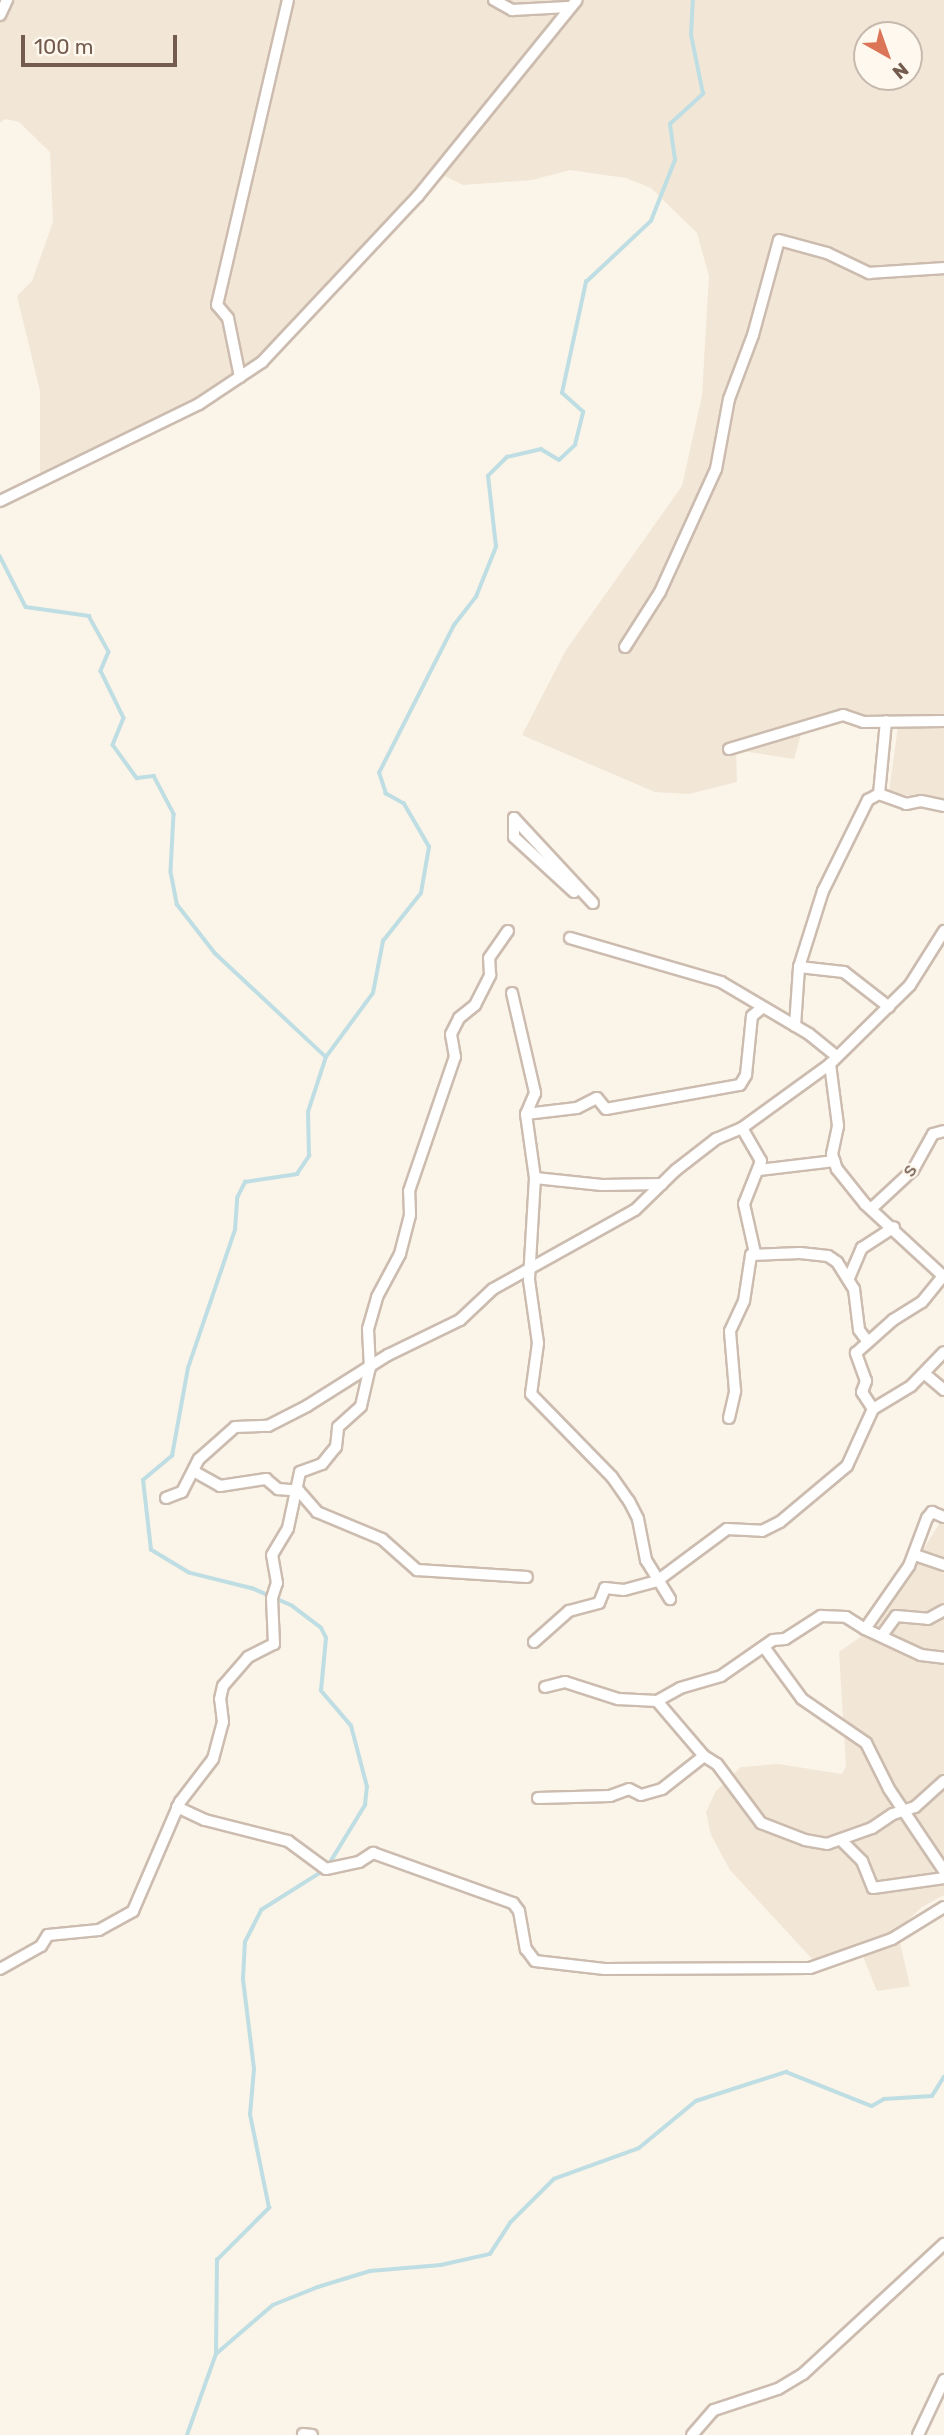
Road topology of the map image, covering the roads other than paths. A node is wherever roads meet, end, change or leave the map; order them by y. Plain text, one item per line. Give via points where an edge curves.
1 (7, 0) edge
2 (288, 0) edge
3 (494, 0) edge
4 (573, 4) edge
5 (0, 15) edge
6 (944, 268) edge
7 (240, 377) junction
8 (0, 502) edge
9 (625, 647) dead end
10 (886, 721) junction
11 (944, 721) edge
12 (729, 749) dead end
13 (879, 794) junction
14 (944, 806) edge
15 (575, 892) dead end
16 (593, 903) dead end
17 (508, 931) dead end
18 (944, 931) edge
19 (570, 938) dead end
20 (799, 967) junction
21 (512, 993) dead end
22 (889, 1007) junction
23 (762, 1008) junction
24 (795, 1026) junction
25 (834, 1061) junction
26 (526, 1114) junction
27 (742, 1128) junction
28 (944, 1131) edge
29 (834, 1161) junction
30 (759, 1170) junction
31 (535, 1178) junction
32 (662, 1184) junction
33 (871, 1209) junction
34 (894, 1227) junction
35 (755, 1253) junction
36 (531, 1269) junction
37 (944, 1276) edge
38 (849, 1278) junction
39 (868, 1342) junction
40 (944, 1352) edge
41 (370, 1368) junction
42 (925, 1374) junction
43 (944, 1390) edge
44 (873, 1409) junction
45 (729, 1418) dead end
46 (195, 1472) junction
47 (295, 1489) junction
48 (166, 1498) dead end
49 (944, 1517) edge
50 (915, 1555) junction
51 (944, 1565) edge
52 (527, 1577) dead end
53 (657, 1580) junction
54 (670, 1600) dead end
55 (944, 1609) edge
56 (865, 1629) junction
57 (883, 1634) junction
58 (534, 1642) dead end
59 (764, 1647) junction
60 (944, 1658) edge
61 (545, 1687) dead end
62 (657, 1701) junction
63 (704, 1756) junction
64 (944, 1781) edge
65 (538, 1798) dead end
66 (177, 1807) junction
67 (907, 1812) junction
68 (841, 1840) junction
69 (944, 1871) edge
70 (944, 1878) edge
71 (944, 1907) edge
72 (0, 1969) edge
73 (944, 2244) edge
74 (944, 2381) edge
75 (692, 2435) edge
76 (918, 2435) edge

1 - 5 street
2 - 7 street via 217,305 228,318
3 - 4 street via 512,10
4 - 7 street via 418,196 288,336
6 - 9 street via 869,273 827,253 779,240 753,335 729,399 716,470 660,592
7 - 8 street via 111,450
10 - 11 street
10 - 12 street via 863,722 843,715 824,718
10 - 13 street
13 - 14 street via 906,804 921,801
13 - 20 street via 868,800 844,856 830,874
15 - 16 street via 514,837 514,818
17 - 41 street via 489,958 490,975 475,1005 459,1018 451,1034 454,1057 409,1191 410,1215 400,1254 377,1297 368,1329
18 - 22 street via 910,985
19 - 23 street via 721,982
20 - 22 street via 844,972
20 - 24 street
21 - 26 street via 535,1093
22 - 25 street
23 - 24 street
23 - 26 street via 751,1016 746,1074 740,1085 606,1110 597,1098 577,1108
24 - 25 street
25 - 27 street
25 - 29 street via 838,1126
26 - 31 street
27 - 30 street via 759,1152
27 - 32 street via 716,1139
28 - 33 street, s via 933,1135 913,1170
29 - 30 street
29 - 33 street
30 - 35 street via 744,1204
31 - 32 street via 602,1185
31 - 36 street
32 - 36 street via 623,1218
33 - 34 street
34 - 37 street
34 - 38 street via 862,1248
35 - 38 street via 828,1256
35 - 45 street via 748,1257 744,1301 730,1331 735,1391
36 - 41 street via 493,1289 460,1320
36 - 53 street via 538,1343 531,1394 612,1477 629,1501 638,1519 646,1560
37 - 39 street via 922,1302
38 - 39 street via 859,1330
39 - 44 street via 855,1357 866,1381 862,1392
40 - 42 street
41 - 46 street via 268,1426 235,1427 199,1460
41 - 47 street via 361,1406 338,1427 336,1447 322,1464 303,1469
42 - 43 street
42 - 44 street
44 - 53 street via 847,1466 780,1522 762,1531 727,1530
46 - 47 street via 220,1486 266,1479 278,1489
46 - 48 street via 182,1492
47 - 52 street via 317,1512 382,1539 417,1570
47 - 66 street via 288,1528 275,1545 270,1565 277,1583 272,1598 274,1644 248,1657 223,1686 223,1722 213,1759
49 - 50 street via 932,1512 927,1518
50 - 51 street
50 - 56 street
53 - 54 street
53 - 58 street via 624,1590 605,1588 599,1603 569,1611
55 - 57 street via 928,1619 896,1616
56 - 57 street
56 - 59 street via 846,1618 825,1615
57 - 60 street via 921,1655
59 - 62 street via 720,1676 680,1688
59 - 67 street via 802,1699 866,1743 889,1789
61 - 62 street via 565,1682 618,1699
62 - 63 street
63 - 65 street via 662,1789 641,1795 629,1789 610,1796
63 - 68 street via 718,1764 761,1823 805,1840 827,1844
64 - 67 street
66 - 71 street via 205,1820 288,1841 326,1869 359,1862 373,1853 513,1903 519,1911 526,1949 535,1961 605,1969 810,1968 892,1939
66 - 72 street via 133,1911 99,1930 48,1935 41,1946
67 - 68 street
67 - 69 street
68 - 70 street via 862,1861 873,1888
73 - 75 street via 803,2374 778,2389 714,2410
74 - 76 street

